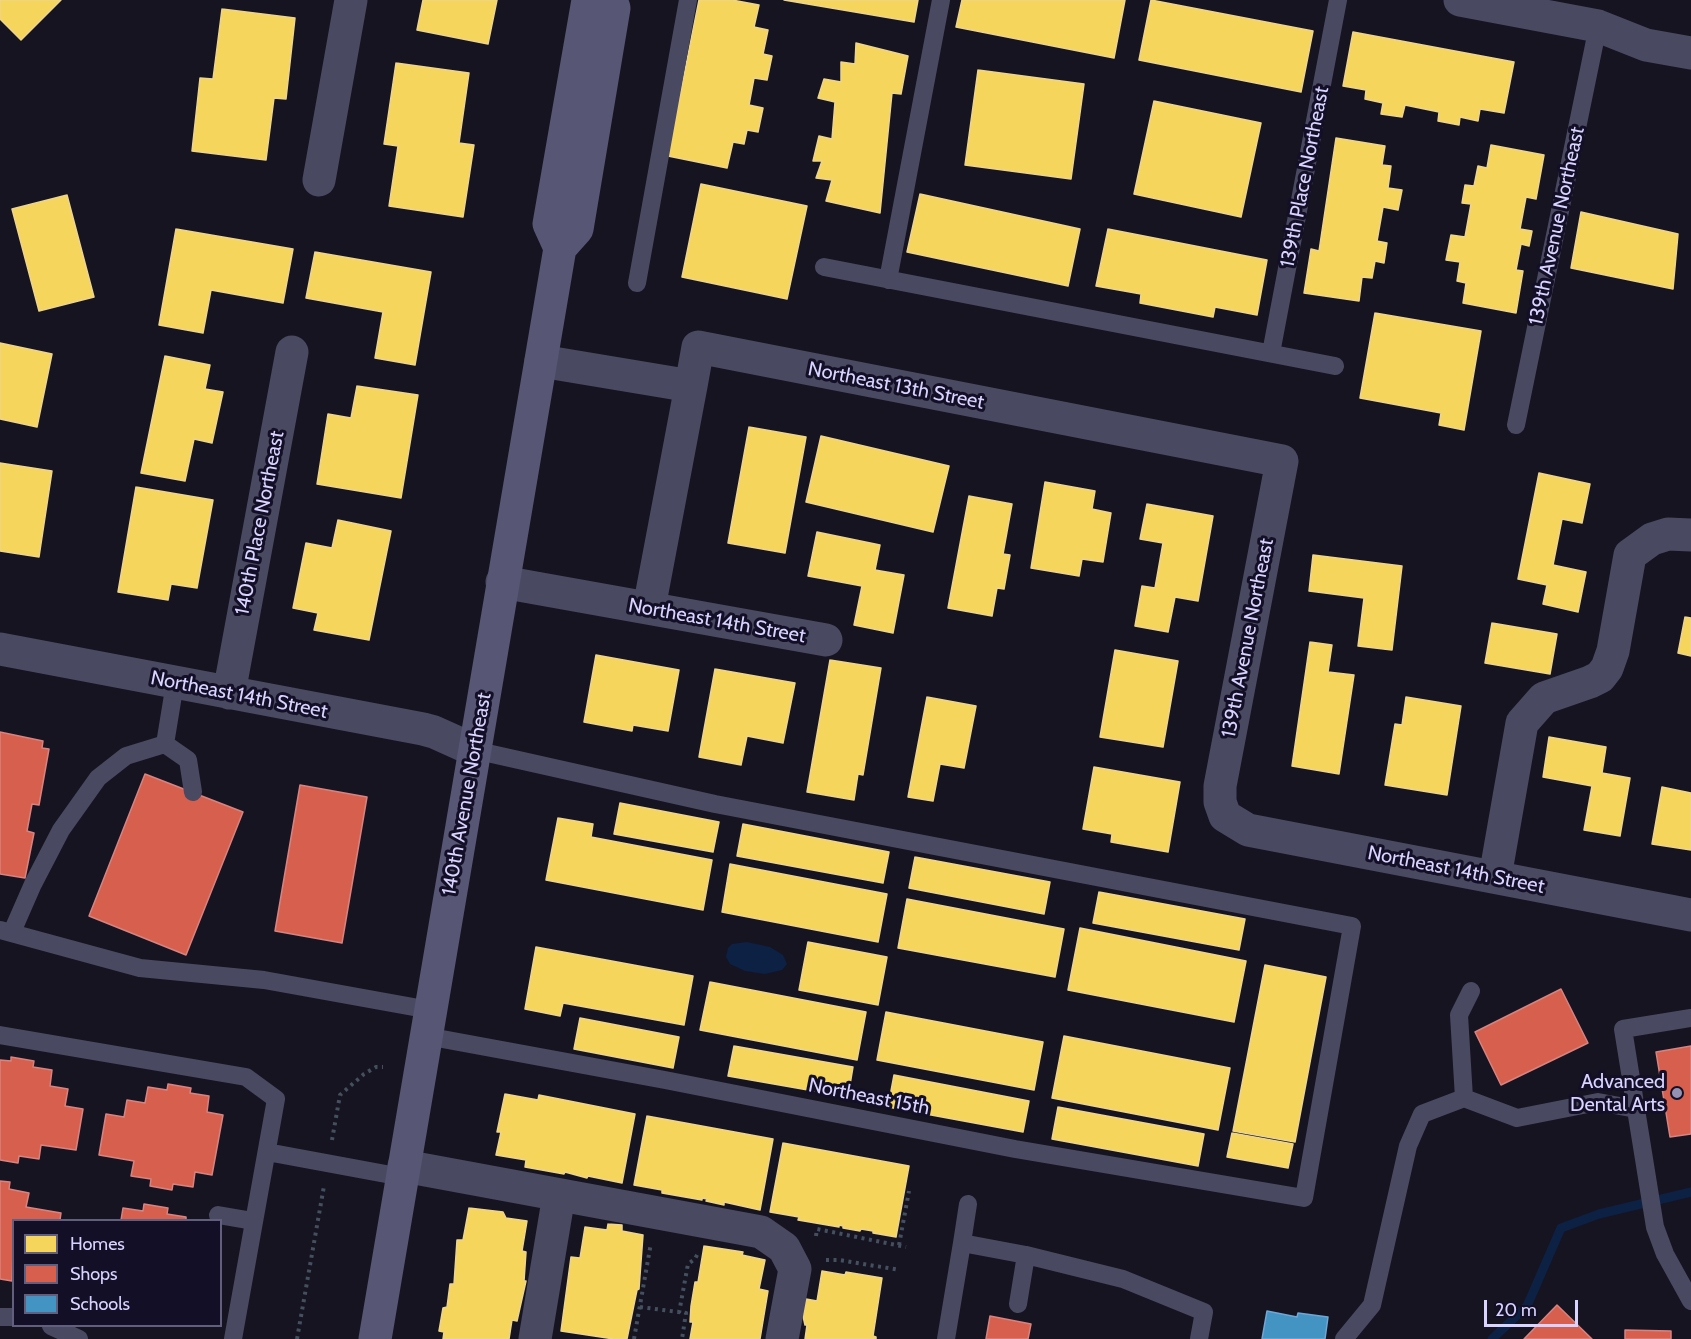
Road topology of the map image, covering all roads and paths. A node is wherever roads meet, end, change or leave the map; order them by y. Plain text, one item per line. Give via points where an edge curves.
1 (351, 0) edge
2 (588, 0) edge
3 (611, 0) edge
4 (688, 0) edge
5 (941, 0) edge
6 (1338, 0) edge
7 (1460, 0) edge
8 (1598, 26) junction
9 (1691, 53) edge
10 (319, 180) dead end
11 (560, 248) junction
12 (824, 267) dead end
13 (888, 280) junction
14 (637, 283) dead end
15 (292, 352) dead end
16 (1271, 354) junction
17 (541, 361) junction
18 (1335, 366) dead end
19 (690, 386) junction
20 (1516, 425) dead end
21 (1282, 460) joint
22 (1691, 535) edge
23 (502, 582) junction
24 (649, 608) junction
25 (826, 640) dead end
26 (0, 649) edge
27 (175, 683) junction
28 (229, 693) junction
29 (165, 744) junction
30 (474, 750) junction
31 (193, 792) dead end
32 (1225, 816) joint
33 (1495, 877) junction
34 (1691, 915) edge
35 (6, 931) edge
36 (1471, 991) dead end
37 (1691, 1018) edge
38 (428, 1023) junction
39 (0, 1035) edge
40 (383, 1067) dead end
41 (1464, 1098) junction
42 (1636, 1109) junction
43 (267, 1152) junction
44 (328, 1163) junction
45 (403, 1172) junction
46 (909, 1191) dead end
47 (559, 1195) junction
48 (968, 1204) dead end
49 (657, 1213) junction
50 (218, 1215) dead end
51 (253, 1221) junction
52 (962, 1243) junction
53 (899, 1245) junction
54 (699, 1246) dead end
55 (906, 1247) dead end
56 (1026, 1255) junction
57 (805, 1260) junction
58 (900, 1270) dead end
59 (1691, 1301) edge
60 (1018, 1304) dead end
61 (640, 1307) junction
62 (679, 1312) junction
63 (53, 1327) edge
64 (79, 1339) edge
65 (233, 1339) edge
66 (297, 1339) edge
67 (375, 1339) edge
68 (535, 1339) edge
69 (634, 1339) edge
70 (682, 1339) edge
71 (782, 1339) edge
72 (946, 1339) edge
73 (1199, 1339) edge
74 (1344, 1339) edge

1 - 10 street
2 - 11 main road via 549,224
3 - 11 main road, 140th Avenue Northeast via 614,8 577,228
4 - 14 lane
5 - 13 lane
6 - 16 lane, 139th Place Northeast
7 - 8 street
8 - 9 street via 1646,45
8 - 20 lane, 139th Avenue Northeast
11 - 17 main road, 140th Avenue Northeast
12 - 13 lane
13 - 16 lane
15 - 28 street, 140th Place Northeast
16 - 18 lane
17 - 19 street
17 - 23 main road, 140th Avenue Northeast
19 - 21 street, Northeast 13th Street via 698,347
19 - 24 street
21 - 32 street, 139th Avenue Northeast via 1220,786
22 - 33 street via 1668,534 1652,539 1630,555 1607,668 1590,682 1545,698 1522,723
23 - 24 street, Northeast 14th Street
23 - 30 main road, 140th Avenue Northeast
24 - 25 street, Northeast 14th Street
26 - 27 street, Northeast 14th Street
27 - 28 street, Northeast 14th Street
27 - 29 lane
28 - 30 street, Northeast 14th Street via 434,732
29 - 31 lane via 188,760
29 - 35 lane via 126,756 98,778 61,830
30 - 38 main road, 140th Avenue Northeast
30 - 38 lane, Northeast 15th via 715,804 1352,926 1304,1198 1015,1149 654,1078
32 - 33 street, Northeast 14th Street via 1248,830
33 - 34 street, Northeast 14th Street
35 - 38 lane, Northeast 15th via 140,968 264,980
36 - 41 lane via 1459,1015
37 - 42 lane via 1623,1029
38 - 45 main road, 140th Avenue Northeast
39 - 43 lane via 246,1077 276,1100
40 - 44 path via 364,1074 340,1095
41 - 42 lane via 1517,1119 1598,1102
41 - 74 lane via 1422,1114 1408,1146 1372,1305
42 - 59 lane via 1654,1227
43 - 44 lane
43 - 51 lane
44 - 45 lane
44 - 66 path
45 - 47 street
45 - 67 main road, 140th Avenue Northeast
46 - 53 path
47 - 49 street
47 - 68 street
48 - 52 lane
49 - 57 street via 761,1232
49 - 61 path
50 - 51 lane
51 - 65 lane
52 - 56 lane
52 - 72 lane
53 - 55 path
53 - 57 path via 817,1229 811,1262
54 - 62 path via 695,1259 688,1264
56 - 60 lane
56 - 73 lane via 1123,1279 1204,1312
57 - 58 path via 830,1259
57 - 71 street via 795,1269
61 - 62 path
61 - 69 path
62 - 70 path via 686,1313
63 - 64 lane

